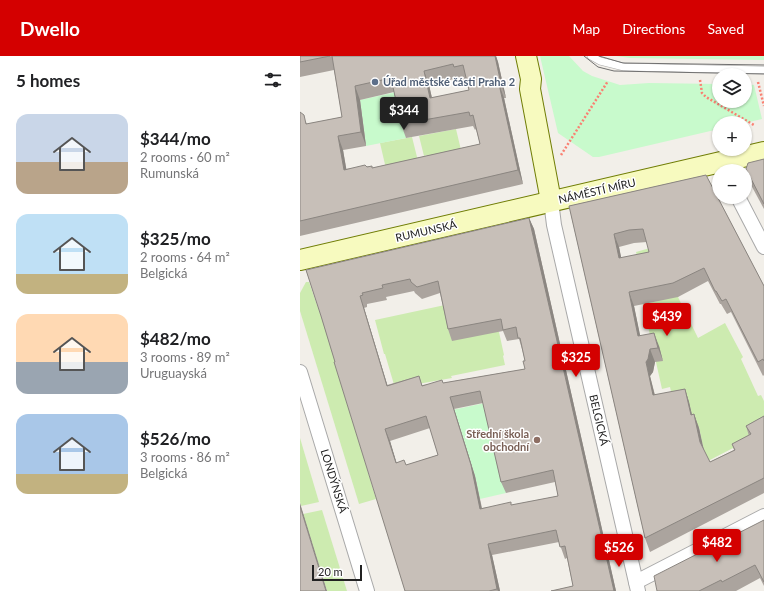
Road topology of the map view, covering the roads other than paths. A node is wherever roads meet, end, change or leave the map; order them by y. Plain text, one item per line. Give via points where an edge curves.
1 (526, 56) edge
2 (590, 56) edge
3 (764, 70) edge
4 (764, 152) edge
5 (728, 164) edge
6 (712, 168) edge
7 (551, 201) junction
8 (742, 204) edge
9 (764, 247) edge
10 (300, 260) edge
11 (300, 372) edge
12 (764, 516) edge
13 (637, 586) edge
14 (367, 591) edge

1 - 7 street, NÁMĚSTÍ MÍRU
2 - 3 lane via 624,67
4 - 5 street, NÁMĚSTÍ MÍRU
6 - 7 street, NÁMĚSTÍ MÍRU
7 - 10 street, RUMUNSKÁ
7 - 13 street, BELGICKÁ via 554,225
8 - 9 street
11 - 14 street, LONDÝNSKÁ
12 - 13 street

